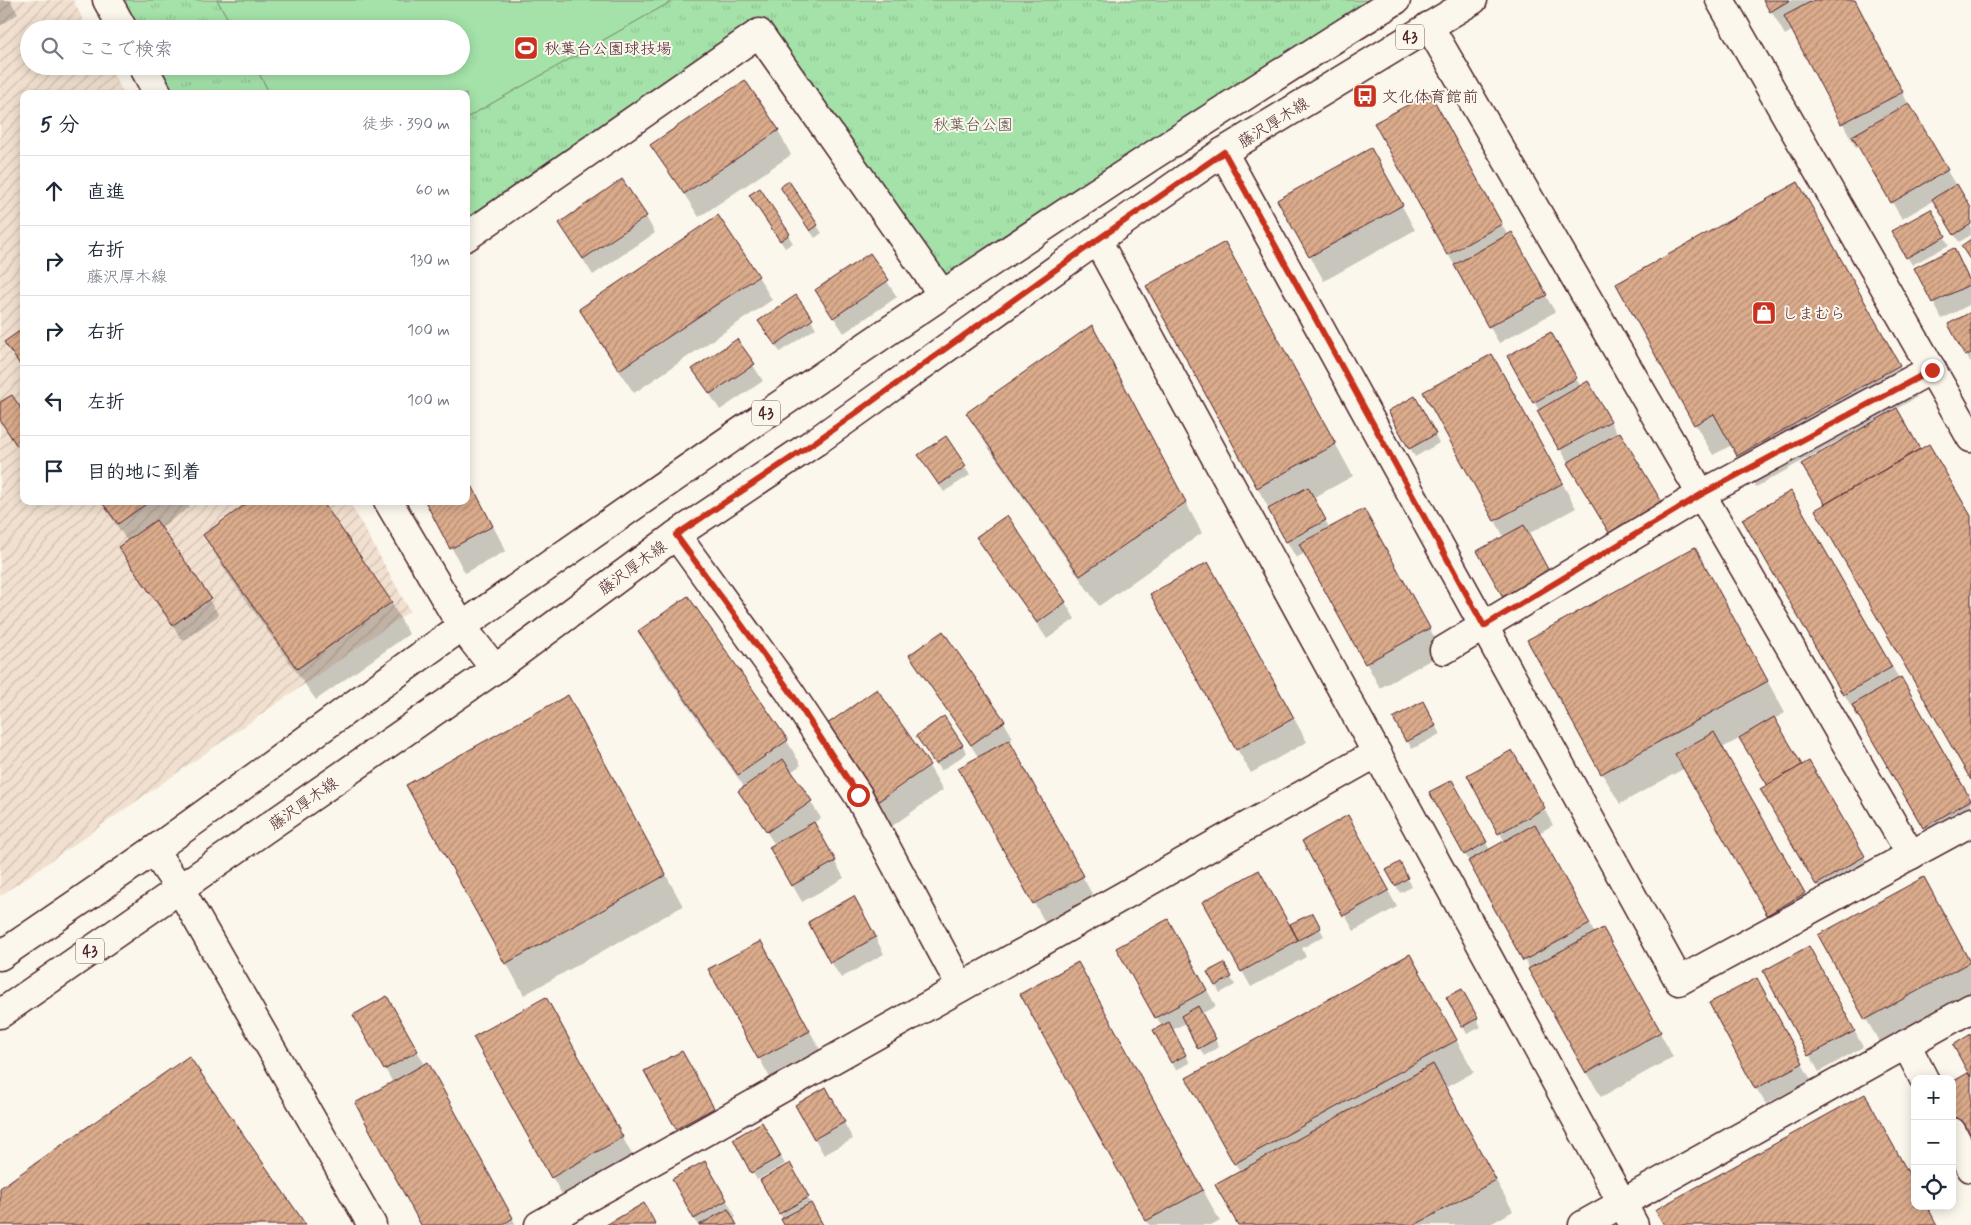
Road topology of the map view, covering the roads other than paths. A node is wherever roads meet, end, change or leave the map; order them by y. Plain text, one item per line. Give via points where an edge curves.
1 (107, 0) edge
2 (1396, 0) edge
3 (1473, 0) edge
4 (1720, 0) edge
5 (117, 20) edge
6 (1429, 26) junction
7 (148, 75) edge
8 (156, 90) edge
9 (1224, 152) junction
10 (470, 234) edge
11 (1097, 240) junction
12 (942, 294) junction
13 (1932, 370) junction
14 (1971, 438) edge
15 (1702, 494) junction
16 (390, 505) edge
17 (676, 535) junction
18 (1484, 626) junction
19 (462, 627) junction
20 (1444, 650) dead end
21 (495, 669) junction
22 (1377, 753) junction
23 (1971, 822) edge
24 (154, 851) junction
25 (1911, 855) junction
26 (180, 889) junction
27 (0, 956) edge
28 (961, 987) junction
29 (1971, 1008) edge
30 (0, 1014) edge
31 (1906, 1044) junction
32 (1922, 1075) edge
33 (1956, 1140) edge
34 (1971, 1168) edge
35 (1628, 1214) edge
36 (372, 1225) edge
37 (539, 1225) edge
38 (1583, 1225) edge

1 - 5 street
2 - 12 street, 43 via 1220,110
3 - 6 street, 藤沢厚木線 / 43
4 - 13 street
6 - 9 street, 藤沢厚木線 / 43
6 - 15 street
7 - 8 street
9 - 11 street, 藤沢厚木線 / 43
9 - 18 street
10 - 12 street via 759,33
11 - 17 street, 藤沢厚木線 / 43 via 818,440
11 - 22 street
12 - 19 street, 43
13 - 14 street
13 - 15 street
15 - 18 street
15 - 25 street
16 - 19 street
17 - 21 street, 藤沢厚木線 / 43
17 - 28 street via 790,691 858,795
18 - 20 street
18 - 25 street via 1679,982
19 - 21 street
19 - 24 street, 43
21 - 26 street, 藤沢厚木線 / 43
22 - 28 street
22 - 35 street
23 - 25 street
24 - 26 street
24 - 27 street, 43
26 - 30 street, 藤沢厚木線 / 43
26 - 36 street
28 - 37 street
29 - 31 street
31 - 32 street
31 - 35 street
33 - 34 street
35 - 38 street

